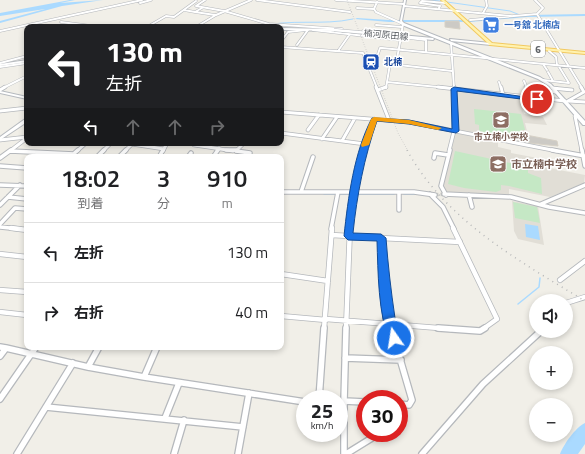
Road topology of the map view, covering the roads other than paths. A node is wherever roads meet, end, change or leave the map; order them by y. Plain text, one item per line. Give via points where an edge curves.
1 (142, 0) edge
2 (151, 0) edge
3 (190, 0) edge
4 (205, 0) edge
5 (251, 0) edge
6 (257, 0) edge
7 (336, 0) edge
8 (345, 0) edge
9 (378, 0) edge
10 (442, 0) edge
11 (486, 0) edge
12 (535, 0) edge
13 (196, 1) edge
14 (361, 1) edge
15 (370, 1) edge
16 (201, 2) junction
17 (376, 3) junction
18 (393, 3) junction
19 (404, 3) edge
20 (446, 3) junction
21 (125, 4) junction
22 (191, 4) junction
23 (195, 5) junction
24 (202, 8) junction
25 (357, 8) dead end
26 (392, 8) dead end
27 (439, 8) junction
28 (374, 9) junction
29 (184, 10) junction
30 (453, 10) junction
31 (224, 11) junction
32 (195, 12) junction
33 (350, 12) dead end
34 (483, 13) junction
35 (216, 15) junction
36 (537, 15) junction
37 (511, 16) junction
38 (470, 20) dead end
39 (61, 22) dead end
40 (402, 23) junction
41 (32, 24) edge
42 (76, 24) edge
43 (152, 24) edge
44 (201, 24) edge
45 (267, 24) edge
46 (376, 25) dead end
47 (24, 26) edge
48 (373, 27) dead end
49 (284, 28) edge
50 (284, 28) edge
51 (284, 29) edge
52 (308, 30) junction
53 (0, 31) edge
54 (363, 31) dead end
55 (288, 32) junction
56 (370, 32) junction
57 (340, 33) junction
58 (350, 34) junction
59 (428, 34) junction
60 (401, 36) junction
61 (284, 37) edge
62 (424, 38) junction
63 (442, 40) junction
64 (451, 43) junction
65 (491, 44) junction
66 (296, 45) dead end
67 (284, 47) edge
68 (399, 49) junction
69 (559, 50) junction
70 (338, 51) junction
71 (549, 51) dead end
72 (426, 52) junction
73 (585, 53) edge
74 (378, 54) dead end
75 (451, 54) junction
76 (24, 57) edge
77 (489, 58) junction
78 (24, 62) edge
79 (396, 64) junction
80 (543, 64) junction
81 (0, 65) edge
82 (557, 65) junction
83 (568, 66) junction
84 (585, 68) edge
85 (452, 70) junction
86 (24, 78) edge
87 (543, 80) junction
88 (524, 81) dead end
89 (552, 81) junction
90 (387, 82) junction
91 (499, 82) dead end
92 (552, 88) junction
93 (454, 89) junction
94 (378, 90) junction
95 (572, 90) dead end
96 (0, 91) edge
97 (556, 92) junction
98 (585, 92) edge
99 (502, 95) junction
100 (24, 97) edge
101 (565, 101) junction
102 (585, 102) edge
103 (24, 108) edge
104 (0, 111) edge
105 (284, 112) edge
106 (319, 115) junction
107 (337, 116) junction
108 (578, 116) junction
109 (355, 118) junction
110 (374, 119) junction
111 (389, 120) junction
112 (24, 122) edge
113 (585, 124) edge
114 (308, 130) dead end
115 (455, 131) junction
116 (284, 133) edge
117 (24, 137) edge
118 (24, 139) edge
119 (322, 139) junction
120 (0, 140) edge
121 (342, 142) junction
122 (365, 144) junction
123 (83, 146) edge
124 (108, 146) edge
125 (130, 146) edge
126 (145, 146) edge
127 (166, 146) edge
128 (201, 146) edge
129 (241, 146) edge
130 (208, 147) joint
131 (219, 148) junction
132 (164, 149) junction
133 (10, 151) junction
134 (236, 151) junction
135 (250, 153) dead end
136 (74, 154) joint
137 (100, 154) edge
138 (122, 154) edge
139 (161, 154) edge
140 (215, 154) edge
141 (448, 155) junction
142 (583, 156) edge
143 (313, 157) dead end
144 (0, 158) edge
145 (434, 158) dead end
146 (0, 166) edge
147 (585, 166) edge
148 (24, 168) edge
149 (0, 185) edge
150 (20, 185) junction
151 (585, 185) edge
152 (24, 186) edge
153 (284, 192) edge
154 (301, 192) junction
155 (400, 192) junction
156 (338, 194) junction
157 (353, 194) junction
158 (469, 195) junction
159 (8, 197) junction
160 (24, 198) edge
161 (541, 204) junction
162 (0, 205) edge
163 (472, 207) dead end
164 (24, 209) edge
165 (399, 210) dead end
166 (585, 213) edge
167 (0, 224) edge
168 (0, 227) edge
169 (24, 230) edge
170 (332, 235) junction
171 (348, 236) junction
172 (381, 238) junction
173 (460, 242) junction
174 (0, 254) edge
175 (24, 257) edge
176 (585, 261) edge
177 (284, 274) edge
178 (560, 280) dead end
179 (328, 281) junction
180 (0, 290) edge
181 (24, 292) edge
182 (585, 297) edge
183 (573, 301) edge
184 (0, 312) edge
185 (24, 315) edge
186 (284, 316) edge
187 (326, 320) junction
188 (346, 321) junction
189 (390, 323) junction
190 (533, 338) edge
191 (3, 347) edge
192 (34, 350) edge
193 (97, 350) edge
194 (156, 350) edge
195 (31, 354) junction
196 (0, 356) edge
197 (345, 358) junction
198 (401, 360) junction
199 (73, 363) junction
200 (88, 367) junction
201 (144, 377) junction
202 (179, 382) junction
203 (320, 390) edge
204 (344, 390) edge
205 (249, 393) junction
206 (0, 399) edge
207 (296, 401) edge
208 (408, 405) edge
209 (46, 407) junction
210 (165, 418) junction
211 (184, 420) junction
212 (243, 428) junction
213 (345, 442) edge
214 (365, 442) edge
215 (17, 454) edge
216 (174, 454) edge
217 (238, 454) edge
218 (345, 454) edge
219 (422, 454) edge

1 - 21 street
2 - 21 street
3 - 13 street
4 - 16 street
5 - 31 street
6 - 33 street
7 - 8 street
8 - 14 street
9 - 17 street
10 - 20 main road
11 - 34 street via 487,6
12 - 36 street via 543,8
13 - 16 street
13 - 22 street
14 - 15 street
15 - 17 street
16 - 23 street
17 - 18 street
17 - 28 street
18 - 19 street
18 - 26 street
19 - 27 street
19 - 40 street
20 - 27 street via 420,3 440,6
20 - 30 main road
21 - 41 street
22 - 23 street
22 - 29 street
23 - 24 street
24 - 31 street
24 - 32 street
25 - 28 street
27 - 30 street
28 - 40 street via 378,14
29 - 32 street
29 - 43 street via 174,17 166,16
30 - 34 street
30 - 65 main road
31 - 35 street
31 - 45 street
32 - 35 street
34 - 37 street
35 - 44 street
36 - 37 street
36 - 69 street
37 - 38 street
39 - 42 street
40 - 46 street
40 - 59 street
40 - 60 street
47 - 53 street
48 - 56 street
49 - 62 street, 楠河原田線, bridge
50 - 57 street via 342,29
51 - 55 street
52 - 55 street
52 - 57 street
52 - 66 street
54 - 56 street
55 - 61 street
56 - 60 street
57 - 58 street
58 - 60 street
58 - 70 street
59 - 62 street via 429,37
59 - 63 street
60 - 68 street
60 - 72 street via 426,40
62 - 63 street, 楠河原田線
63 - 64 street
63 - 65 street, 楠河原田線
64 - 75 street
64 - 77 street
65 - 69 main road, 6
67 - 70 street
68 - 72 street
68 - 74 street via 380,48
68 - 79 street
69 - 73 main road, 6
69 - 83 street
70 - 94 street via 363,52
71 - 82 street via 555,56
72 - 75 street
75 - 77 street
75 - 85 street
76 - 81 street
77 - 80 street
77 - 87 street
78 - 81 street
79 - 85 street
79 - 90 street via 390,64
80 - 82 street
80 - 89 street
82 - 83 street
82 - 89 street via 569,83
83 - 84 street
83 - 98 street
85 - 93 street
86 - 96 street
87 - 89 street
87 - 92 street
88 - 97 street via 527,89
90 - 93 street
90 - 94 street via 386,89
91 - 99 street
92 - 95 street
92 - 97 street
93 - 99 street
93 - 115 street
94 - 111 street
96 - 100 street
97 - 101 street
98 - 101 street
99 - 101 street
101 - 102 street
101 - 108 street
103 - 104 street
105 - 106 street
106 - 107 street
106 - 114 street
107 - 109 street
107 - 119 street
108 - 113 street
108 - 142 street via 575,116
109 - 110 street
109 - 121 street
110 - 111 street
110 - 122 street
111 - 115 street
112 - 120 street
115 - 141 street
115 - 142 street
116 - 119 street
117 - 120 street
118 - 133 street
119 - 121 street
121 - 122 street
122 - 157 street
123 - 136 street
124 - 137 street
125 - 138 street
126 - 132 street
127 - 132 street
128 - 130 street
129 - 134 street
130 - 131 street
131 - 134 street
131 - 140 street
132 - 139 street
133 - 136 street
133 - 144 street
134 - 135 street
141 - 145 street via 435,153
141 - 158 street via 441,186 445,195
142 - 147 street
143 - 154 street
146 - 148 street
149 - 150 street
150 - 152 street
150 - 159 street
151 - 161 street
153 - 154 street
154 - 156 street
155 - 157 street
155 - 165 street
155 - 173 street via 433,194 443,207
156 - 157 street
156 - 170 street
157 - 171 street
158 - 161 street via 511,197
158 - 163 street
159 - 160 street
159 - 162 street
161 - 166 street
164 - 167 street via 15,208
168 - 169 street
170 - 171 street
170 - 179 street
171 - 172 street
171 - 188 street
172 - 173 street
172 - 189 street
173 - 189 street via 497,319 480,331
174 - 175 street
176 - 178 street
177 - 179 street
179 - 187 street
180 - 181 street
182 - 183 street
184 - 185 street
186 - 187 street
187 - 188 street
187 - 203 street
188 - 189 street
188 - 197 street
189 - 198 street
190 - 219 street via 483,384
191 - 195 street
191 - 196 street
192 - 195 street
193 - 200 street
194 - 201 street
195 - 199 street
195 - 206 street
197 - 198 street
197 - 204 street
198 - 208 street via 412,400
199 - 200 street
199 - 209 street
200 - 201 street
201 - 202 street
202 - 205 street
202 - 210 street
205 - 207 street
205 - 212 street
209 - 210 street
209 - 215 street
210 - 211 street
211 - 212 street
211 - 216 street
212 - 217 street
213 - 218 street
214 - 218 street

